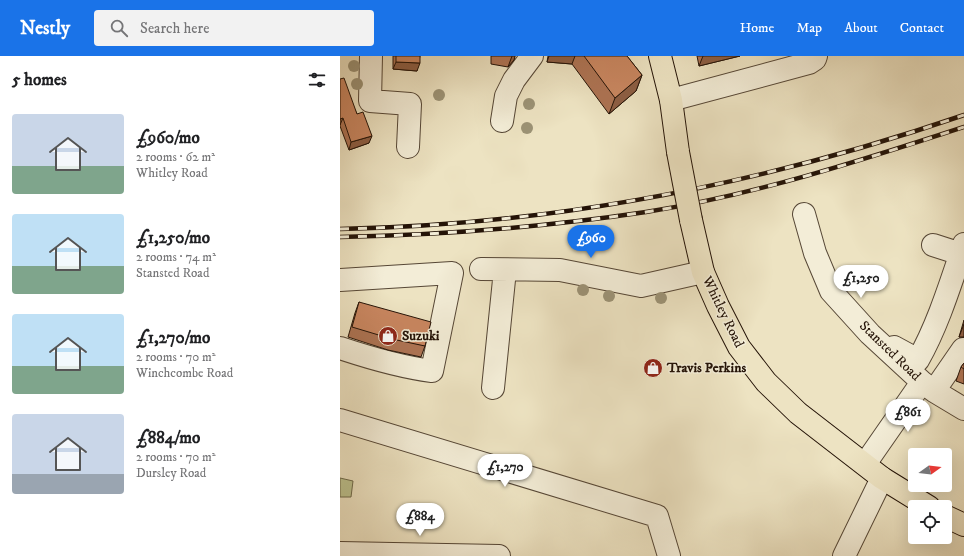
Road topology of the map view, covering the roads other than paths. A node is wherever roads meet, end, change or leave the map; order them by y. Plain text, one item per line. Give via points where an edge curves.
1 (371, 56) edge
2 (532, 56) edge
3 (660, 56) edge
4 (816, 56) edge
5 (671, 100) junction
6 (502, 121) dead end
7 (408, 147) dead end
8 (804, 214) dead end
9 (933, 245) dead end
10 (962, 249) edge
11 (481, 270) dead end
12 (505, 270) junction
13 (703, 272) junction
14 (340, 280) edge
15 (870, 334) junction
16 (340, 348) edge
17 (963, 349) edge
18 (928, 386) junction
19 (493, 388) dead end
20 (964, 409) edge
21 (340, 420) edge
22 (865, 464) junction
23 (882, 478) junction
24 (918, 500) edge
25 (952, 519) edge
26 (964, 525) edge
27 (340, 553) edge
28 (500, 556) edge
29 (669, 556) edge
30 (844, 556) edge

1 - 7 street via 370,101 410,104
2 - 6 street via 514,80 506,96
3 - 5 main road, Whitley Road
4 - 5 street via 809,63
5 - 13 main road, Whitley Road, bridge via 678,152
8 - 15 street, Stansted Road via 815,253 831,291
9 - 10 street
10 - 15 street via 946,297 918,360
11 - 12 street
12 - 13 street via 560,270 642,286
12 - 19 street
13 - 22 main road, Whitley Road via 739,347 766,382 798,413
14 - 16 street via 452,273 432,371 407,368
15 - 18 street, Stansted Road
17 - 18 street
18 - 20 street, Stansted Road
18 - 22 street
21 - 29 street via 657,516
22 - 23 main road, Whitley Road
23 - 24 main road, Whitley Road
23 - 30 street
25 - 26 main road
27 - 28 street

